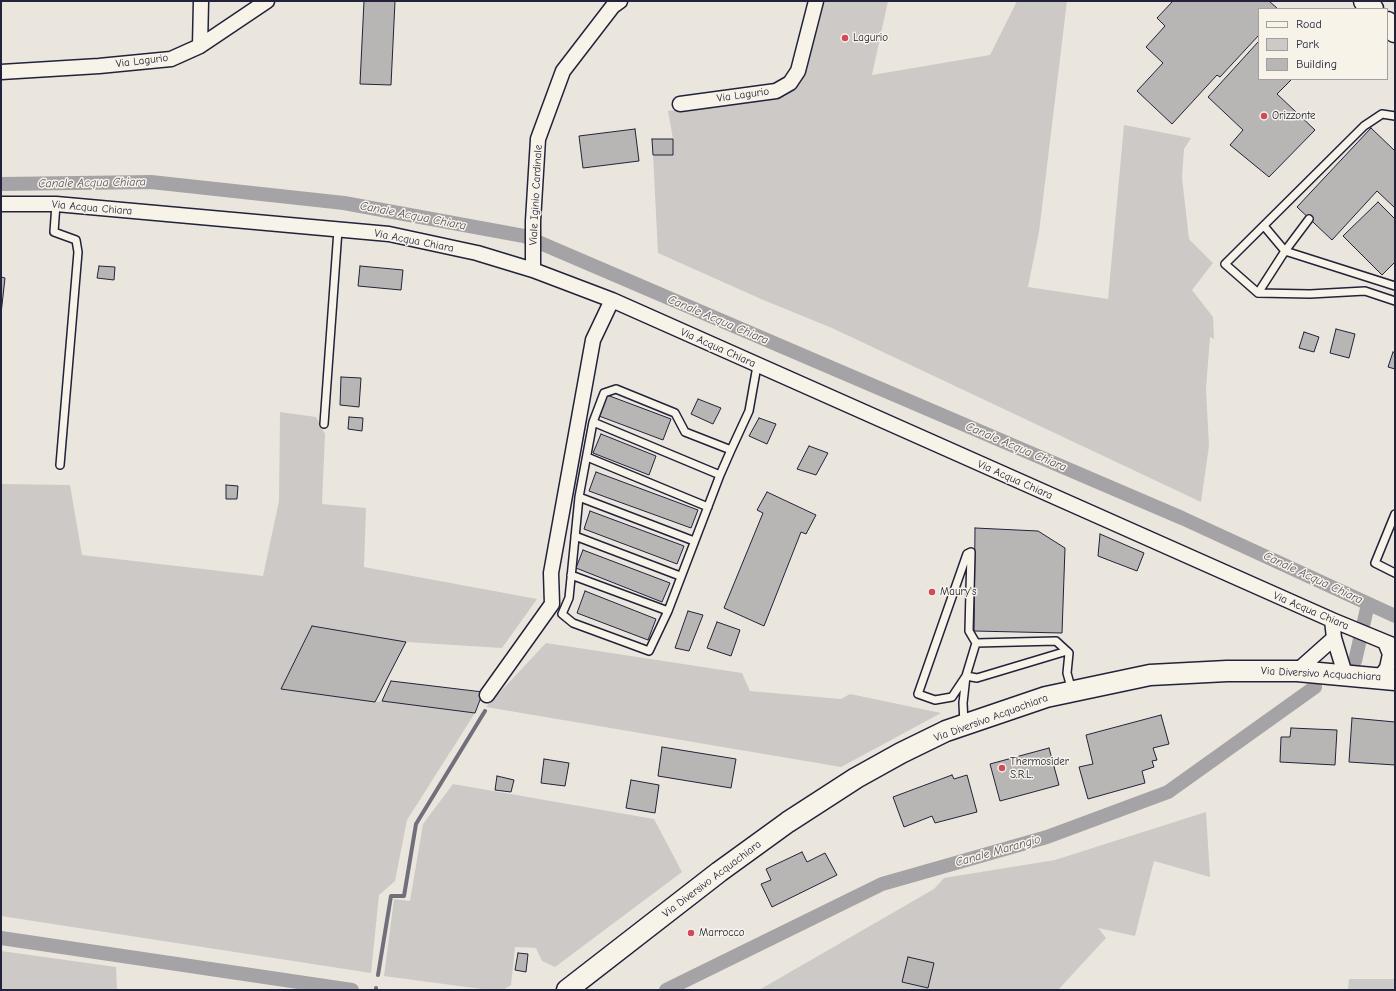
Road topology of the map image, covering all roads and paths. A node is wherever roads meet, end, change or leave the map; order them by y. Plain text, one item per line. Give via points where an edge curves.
1 (201, 1) edge
2 (267, 1) edge
3 (620, 1) edge
4 (816, 1) edge
5 (1388, 23) edge
6 (1395, 31) edge
7 (200, 46) junction
8 (1, 72) edge
9 (680, 104) dead end
10 (1395, 116) edge
11 (1, 204) edge
12 (56, 204) junction
13 (1309, 219) dead end
14 (1264, 226) junction
15 (338, 230) junction
16 (1285, 251) junction
17 (533, 270) junction
18 (1395, 286) edge
19 (1258, 293) junction
20 (612, 300) junction
21 (1395, 301) edge
22 (758, 366) junction
23 (593, 422) junction
24 (324, 424) dead end
25 (732, 450) junction
26 (587, 457) junction
27 (60, 465) dead end
28 (720, 475) junction
29 (579, 497) junction
30 (708, 507) junction
31 (1395, 514) edge
32 (575, 536) junction
33 (694, 541) junction
34 (1395, 573) edge
35 (571, 575) junction
36 (680, 576) junction
37 (668, 611) junction
38 (1332, 620) junction
39 (1334, 638) junction
40 (976, 642) junction
41 (1390, 644) edge
42 (1067, 651) junction
43 (1297, 671) junction
44 (1333, 674) junction
45 (966, 676) junction
46 (1388, 678) edge
47 (1072, 692) junction
48 (487, 695) dead end
49 (964, 725) junction
50 (567, 990) edge

1 - 7 street
2 - 7 street, Via Lagurio
3 - 17 street, Viale Iginio Cardinale via 613,6 563,71 538,139
4 - 9 street, Via Lagurio via 798,71 790,83 776,91
5 - 6 main road
7 - 8 street, Via Lagurio via 171,59
10 - 14 lane via 1382,114 1364,126
11 - 12 street, Via Acqua Chiara
12 - 15 street, Via Acqua Chiara
12 - 27 lane via 54,232 76,240 78,252
13 - 16 lane
14 - 16 lane
14 - 19 lane via 1225,264
15 - 17 street, Via Acqua Chiara via 389,234 477,253
15 - 24 lane
16 - 18 lane
16 - 19 lane
17 - 20 street, Via Acqua Chiara
19 - 21 lane via 1365,291
20 - 22 street, Via Acqua Chiara
20 - 48 street via 593,340 551,574 552,604
22 - 25 lane via 749,411
22 - 38 street, Via Acqua Chiara
23 - 25 lane via 604,392 616,389 675,413 685,432
23 - 26 lane
23 - 28 lane
25 - 28 lane
26 - 29 lane
26 - 30 lane
28 - 30 lane
29 - 32 lane
29 - 33 lane
30 - 33 lane
31 - 34 lane via 1375,563
32 - 35 lane
32 - 36 lane
33 - 36 lane
35 - 37 lane
35 - 37 lane via 569,598 562,614 580,626 649,651
36 - 37 lane
38 - 39 street
38 - 41 street, Via Acqua Chiara
39 - 43 street
39 - 44 street
40 - 42 lane via 1056,641
40 - 45 lane
40 - 45 lane via 969,632 971,552 967,554 918,694 935,700 952,697
41 - 46 street
42 - 45 lane via 977,678
42 - 47 lane via 1067,673
43 - 44 main road, Via Diversivo Acquachiara
43 - 47 main road, Via Diversivo Acquachiara via 1150,675
44 - 46 main road, Via Diversivo Acquachiara
45 - 49 lane via 962,703
47 - 49 main road, Via Diversivo Acquachiara via 1046,697
49 - 50 main road, Via Diversivo Acquachiara via 900,753 788,822

